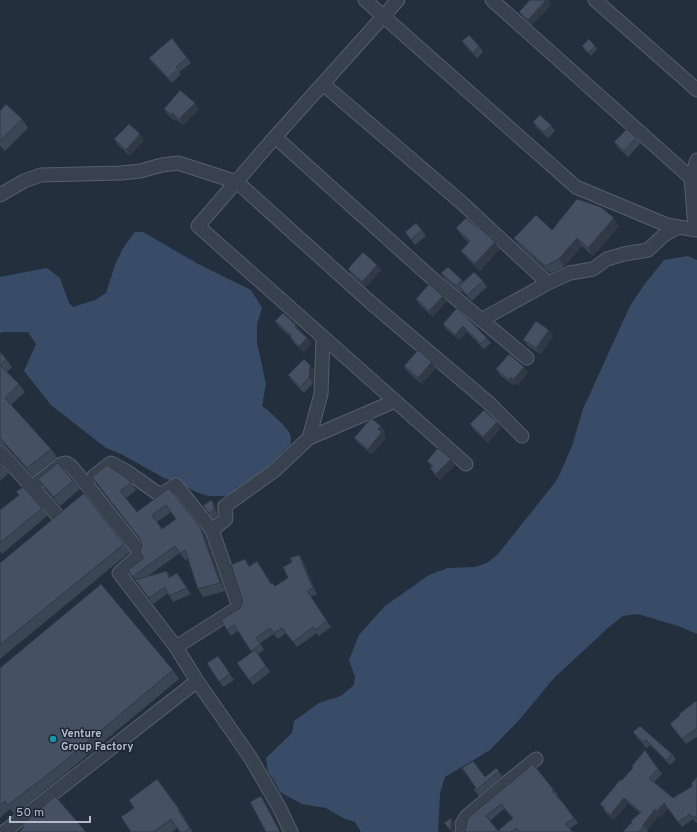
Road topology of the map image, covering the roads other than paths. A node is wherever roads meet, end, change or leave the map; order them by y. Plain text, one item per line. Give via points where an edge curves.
1 (365, 0) edge
2 (398, 0) edge
3 (492, 0) edge
4 (595, 0) edge
5 (383, 16) junction
6 (323, 84) junction
7 (697, 90) edge
8 (275, 138) junction
9 (697, 160) edge
10 (691, 178) junction
11 (236, 182) junction
12 (0, 195) edge
13 (679, 227) junction
14 (696, 229) edge
15 (548, 282) junction
16 (481, 320) junction
17 (323, 338) junction
18 (528, 358) dead end
19 (395, 401) junction
20 (522, 436) dead end
21 (309, 438) junction
22 (0, 452) edge
23 (466, 464) dead end
24 (89, 486) junction
25 (32, 487) junction
26 (80, 499) edge
27 (70, 508) edge
28 (59, 517) junction
29 (47, 526) edge
30 (212, 530) junction
31 (176, 647) junction
32 (197, 681) junction
33 (536, 759) dead end
34 (4, 832) edge
35 (291, 832) edge
36 (462, 832) edge

1 - 5 street
2 - 5 street
3 - 10 street
4 - 7 street
5 - 6 street
5 - 13 street via 576,187 667,225
6 - 8 street
6 - 15 street via 462,203
8 - 11 street
8 - 16 street
9 - 10 street
10 - 14 street
11 - 12 street via 178,163 121,173 41,175 24,181
11 - 17 street via 198,226
11 - 20 street via 370,302 489,403
13 - 14 street
13 - 15 street via 664,235 648,250 607,259 593,268 570,273
15 - 16 street
16 - 18 street
17 - 19 street
17 - 21 street via 321,394
19 - 21 street
19 - 23 street
21 - 30 street via 274,471 225,506 226,519
22 - 25 street
24 - 25 street via 66,463 61,464
24 - 26 street
24 - 30 street via 110,463 160,495 176,485
24 - 31 street via 139,551 138,556 119,573
25 - 28 street
27 - 28 street
28 - 29 street
30 - 31 street via 239,607
31 - 32 street
32 - 34 street
32 - 35 street via 250,756
33 - 36 street via 466,817 462,824

